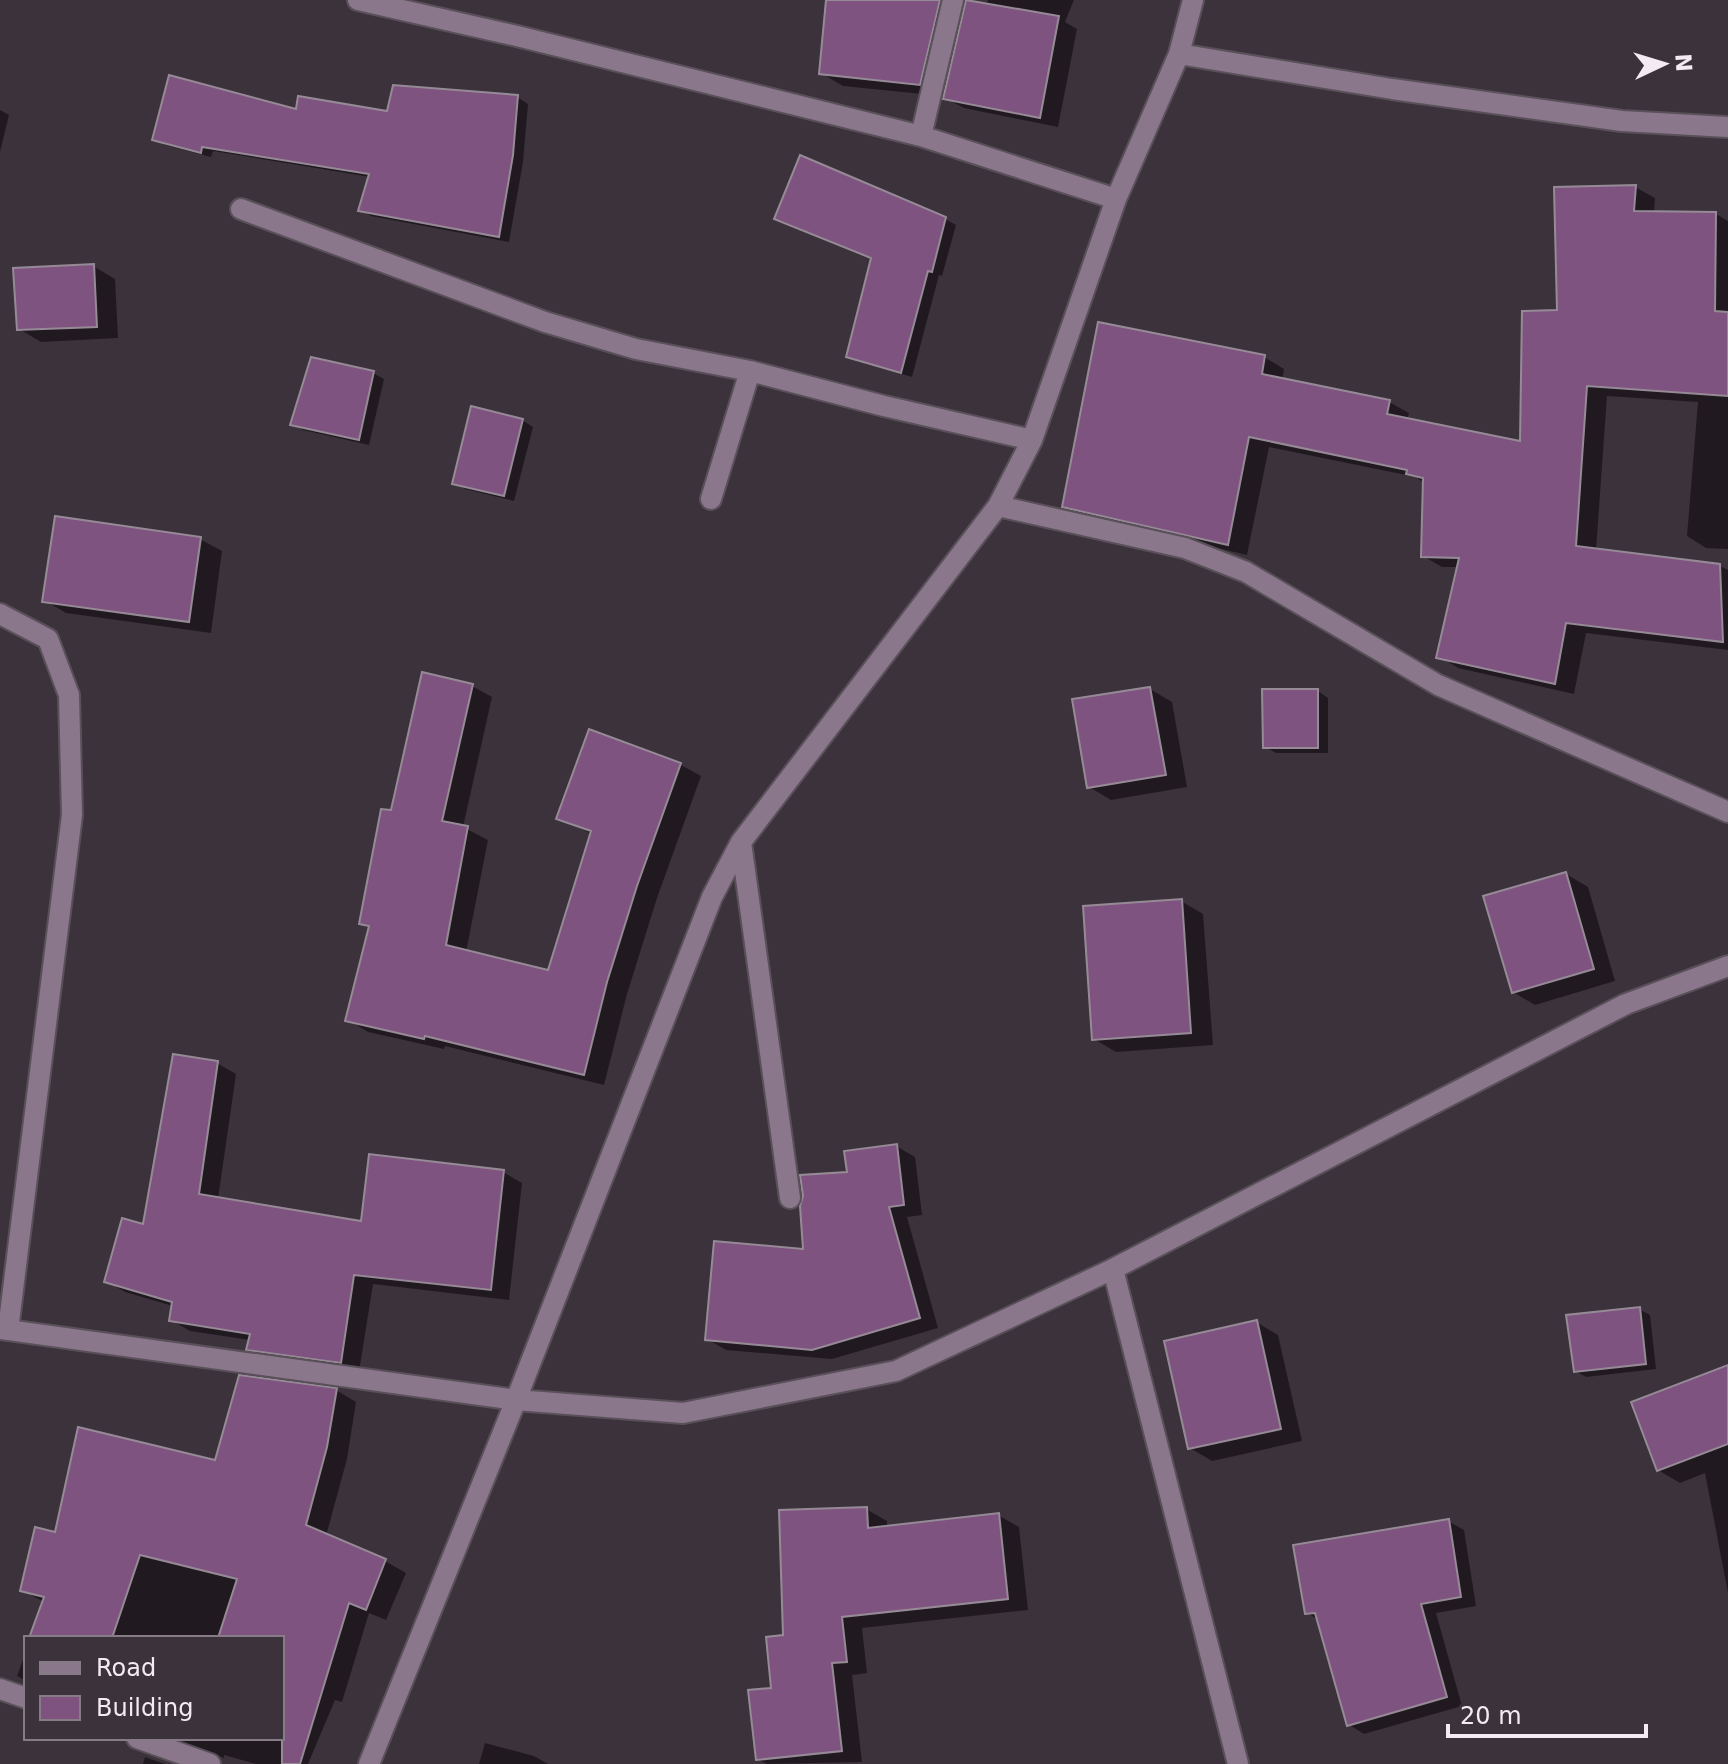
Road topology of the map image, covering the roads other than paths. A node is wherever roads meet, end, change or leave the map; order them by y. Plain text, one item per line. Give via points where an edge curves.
1 (358, 0) edge
2 (953, 0) edge
3 (1193, 0) edge
4 (1179, 54) junction
5 (1728, 127) edge
6 (921, 136) junction
7 (1116, 199) junction
8 (241, 209) dead end
9 (750, 371) junction
10 (1032, 440) junction
11 (711, 499) dead end
12 (998, 506) junction
13 (0, 614) edge
14 (1728, 812) edge
15 (741, 842) junction
16 (1728, 966) edge
17 (790, 1198) dead end
18 (1113, 1269) junction
19 (4, 1329) edge
20 (516, 1400) junction
21 (0, 1689) edge
22 (24, 1697) edge
23 (143, 1740) edge
24 (210, 1764) edge
25 (369, 1764) edge
26 (1238, 1764) edge

1 - 6 street
2 - 6 street
3 - 4 street
4 - 5 street via 1606,119
4 - 7 street
6 - 7 street
7 - 10 street
8 - 9 street via 545,322 636,349
9 - 10 street
9 - 11 street
10 - 12 street
12 - 14 street via 1185,548 1246,572 1438,685
12 - 15 street
13 - 19 street via 48,639 69,695 72,815
15 - 17 street
15 - 20 street via 712,897
16 - 18 street via 1626,1004
18 - 20 street via 896,1371 683,1413
18 - 26 street
19 - 20 street
20 - 25 street
21 - 22 street
23 - 24 street

